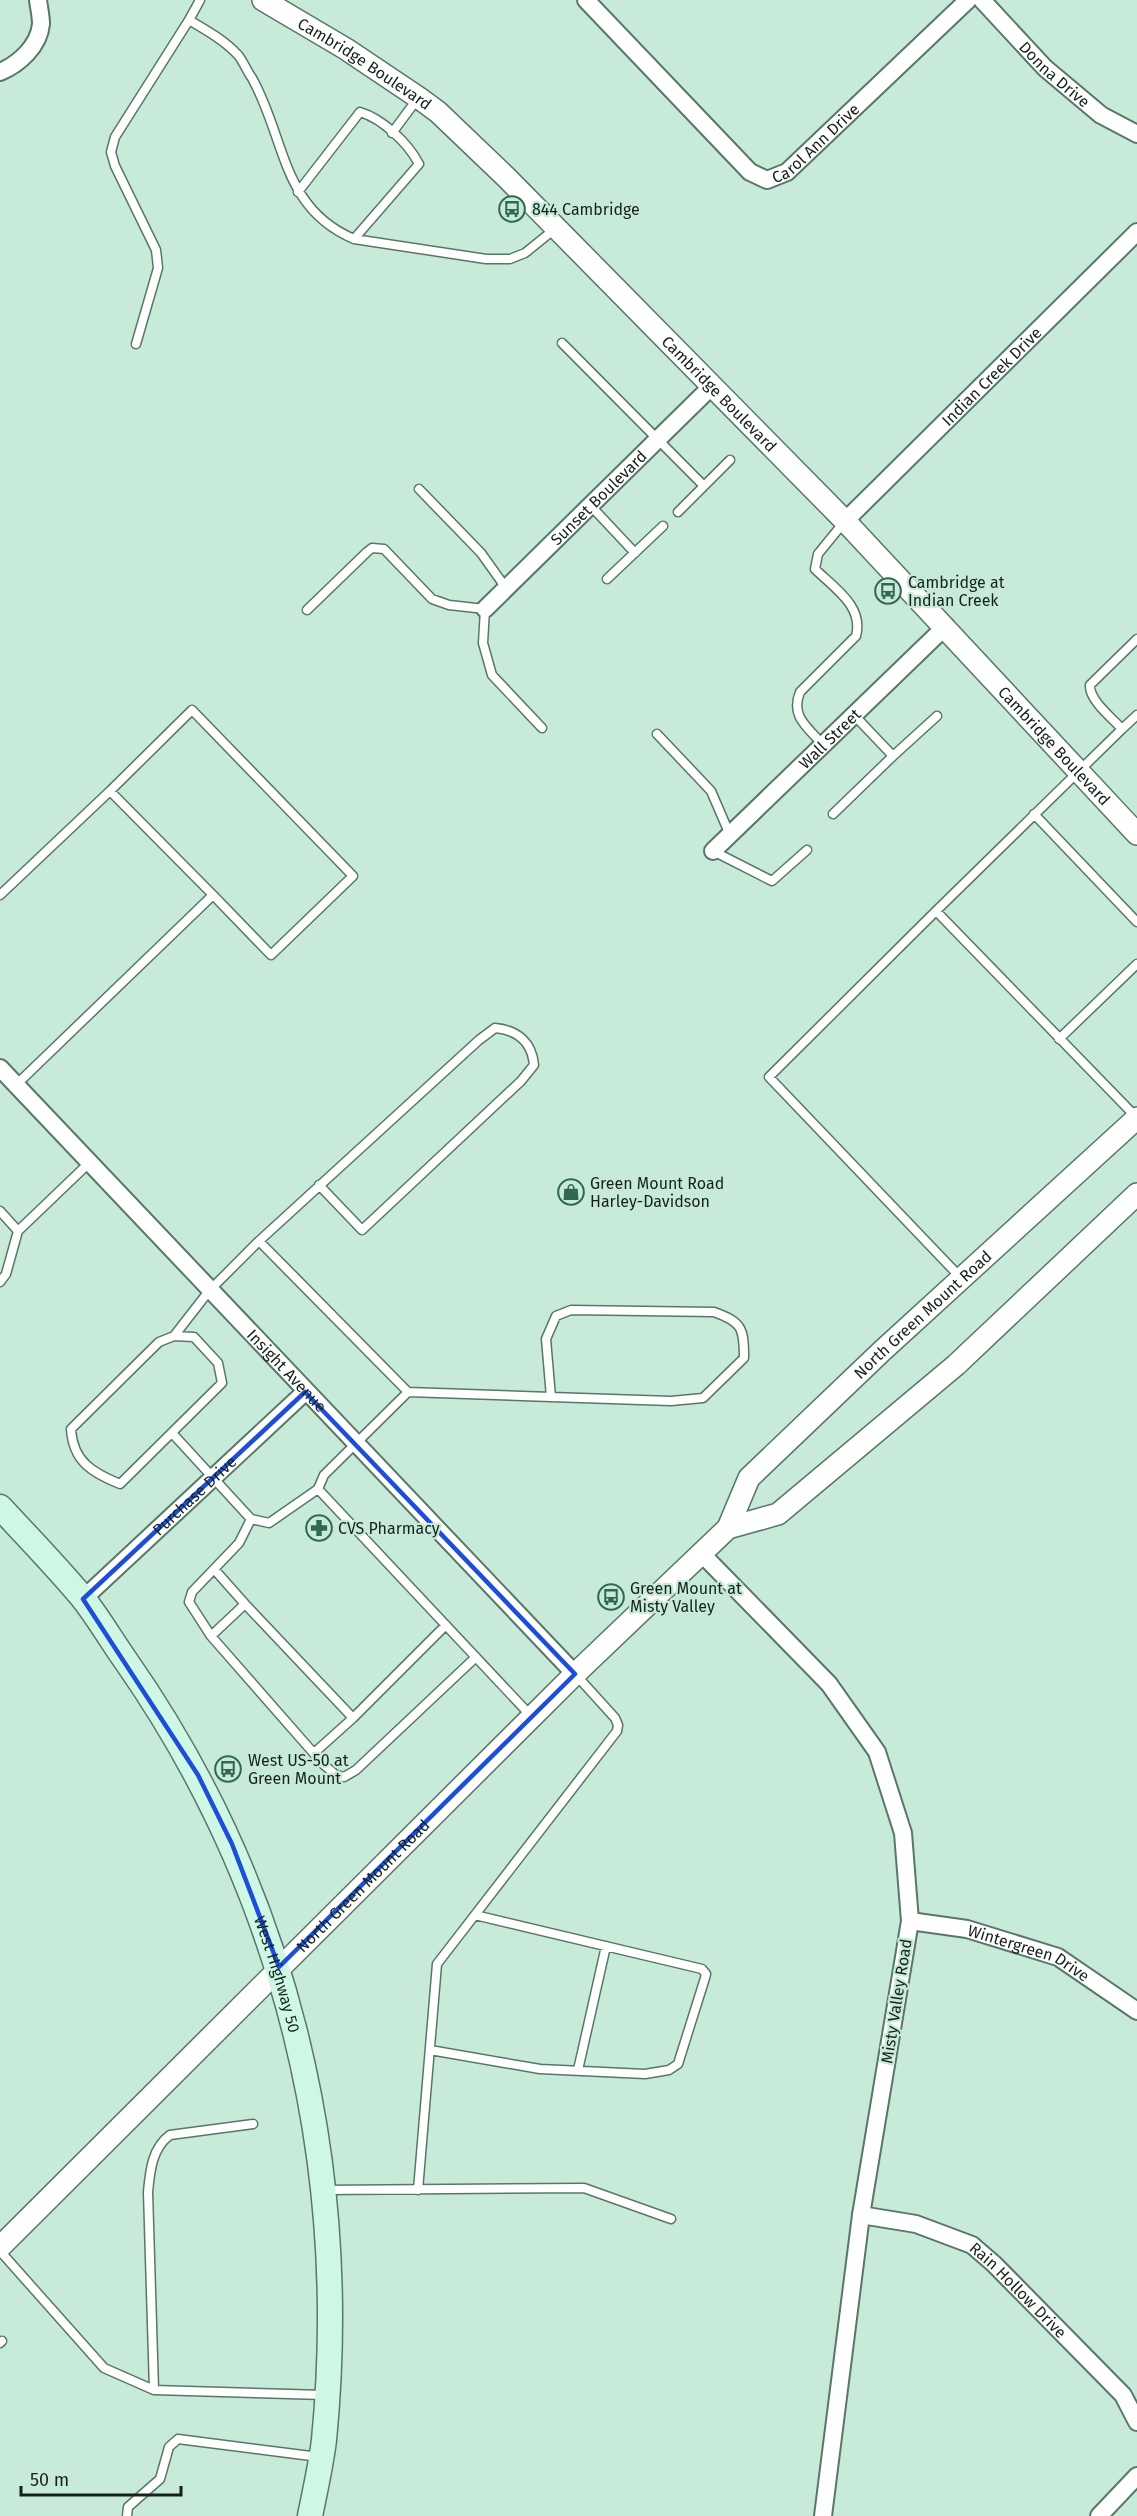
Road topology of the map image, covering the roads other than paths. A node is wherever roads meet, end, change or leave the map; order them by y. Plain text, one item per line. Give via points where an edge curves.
1 (38, 0) edge
2 (200, 0) edge
3 (263, 0) edge
4 (586, 0) edge
5 (968, 0) edge
6 (982, 0) edge
7 (189, 20) junction
8 (0, 72) edge
9 (419, 98) junction
10 (392, 133) junction
11 (1137, 134) edge
12 (298, 192) junction
13 (556, 227) junction
14 (1137, 232) edge
15 (354, 239) junction
16 (562, 343) dead end
17 (136, 344) dead end
18 (712, 386) junction
19 (658, 440) junction
20 (730, 460) dead end
21 (704, 486) junction
22 (419, 489) dead end
23 (590, 506) junction
24 (678, 512) dead end
25 (845, 520) junction
26 (663, 526) dead end
27 (635, 553) junction
28 (607, 579) dead end
29 (506, 588) junction
30 (485, 609) junction
31 (307, 610) dead end
32 (946, 626) junction
33 (1137, 639) edge
34 (854, 715) junction
35 (1137, 715) edge
36 (937, 716) dead end
37 (542, 728) dead end
38 (1122, 729) junction
39 (657, 734) dead end
40 (823, 745) junction
41 (893, 756) junction
42 (1079, 770) junction
43 (110, 791) junction
44 (833, 814) dead end
45 (1034, 814) junction
46 (1137, 834) edge
47 (730, 835) junction
48 (807, 850) dead end
49 (713, 851) joint
50 (0, 895) edge
51 (213, 895) junction
52 (936, 911) junction
53 (1137, 922) edge
54 (1137, 964) edge
55 (1059, 1038) junction
56 (0, 1068) edge
57 (16, 1085) junction
58 (1137, 1118) edge
59 (89, 1163) junction
60 (319, 1185) junction
61 (1137, 1194) edge
62 (0, 1211) edge
63 (18, 1231) junction
64 (259, 1241) junction
65 (962, 1278) junction
66 (0, 1282) edge
67 (209, 1291) junction
68 (174, 1336) junction
69 (305, 1392) junction
70 (408, 1392) junction
71 (551, 1397) junction
72 (172, 1433) junction
73 (355, 1444) junction
74 (213, 1477) junction
75 (318, 1489) junction
76 (0, 1508) edge
77 (251, 1519) junction
78 (728, 1528) junction
79 (702, 1554) junction
80 (214, 1569) junction
81 (83, 1599) junction
82 (245, 1604) junction
83 (446, 1625) junction
84 (211, 1636) junction
85 (476, 1657) junction
86 (575, 1674) junction
87 (532, 1717) junction
88 (353, 1718) junction
89 (314, 1753) junction
90 (475, 1915) junction
91 (910, 1921) junction
92 (606, 1946) junction
93 (279, 1967) junction
94 (1137, 2011) edge
95 (430, 2050) junction
96 (578, 2070) junction
97 (253, 2124) dead end
98 (324, 2190) junction
99 (418, 2190) junction
100 (861, 2215) junction
101 (670, 2219) dead end
102 (0, 2247) edge
103 (0, 2252) edge
104 (154, 2390) junction
105 (327, 2395) junction
106 (1137, 2422) edge
107 (321, 2458) junction
108 (1137, 2476) edge
109 (127, 2516) edge
110 (310, 2516) edge
111 (823, 2516) edge
112 (1099, 2516) edge

1 - 8 street via 41,25 35,42 25,57
2 - 7 lane
3 - 9 street, Cambridge Boulevard
4 - 5 street, Carol Ann Drive via 750,172 767,180 787,172
6 - 11 street, Donna Drive via 1046,68 1101,115
7 - 12 lane via 223,41 238,56 260,92
7 - 17 lane via 115,137 111,152 156,250 158,268
9 - 10 lane
9 - 13 street, Cambridge Boulevard
10 - 12 lane via 360,112
10 - 15 lane via 419,164
12 - 15 lane via 311,210 338,232
13 - 15 lane via 525,253 510,259 486,259
13 - 18 street, Cambridge Boulevard
14 - 25 street, Indian Creek Drive
16 - 19 lane
18 - 19 street, Sunset Boulevard
18 - 25 street, Cambridge Boulevard
19 - 21 lane
19 - 23 street, Sunset Boulevard
20 - 21 lane
21 - 24 lane
22 - 29 lane via 481,553
23 - 27 lane
23 - 29 street, Sunset Boulevard
25 - 32 street, Cambridge Boulevard
25 - 40 lane via 818,554 815,569 854,609 859,623 856,636 800,692 795,703 798,716
26 - 27 lane
27 - 28 lane
29 - 30 street, Sunset Boulevard
30 - 31 lane via 432,599 379,547 367,552
30 - 37 lane via 483,642 492,675
32 - 34 street, Wall Street
32 - 42 street, Cambridge Boulevard
33 - 38 lane via 1090,685 1094,698
34 - 40 street, Wall Street
34 - 41 lane
35 - 38 lane
36 - 41 lane
38 - 42 lane
39 - 47 lane via 711,791
40 - 47 street, Wall Street
41 - 44 lane
42 - 45 lane
42 - 46 street, Cambridge Boulevard
43 - 50 lane
43 - 51 lane
43 - 51 lane via 192,710 353,876 271,955
45 - 52 lane
45 - 53 lane
47 - 49 street, Wall Street
48 - 49 lane via 772,881
51 - 57 lane
52 - 55 lane
52 - 65 lane via 769,1077
54 - 55 lane
55 - 58 lane
56 - 57 street, Insight Avenue
57 - 59 street, Insight Avenue
58 - 65 street, North Green Mount Road
59 - 63 lane
59 - 67 street, Insight Avenue
60 - 60 lane via 495,1028 520,1035 533,1053 534,1065 521,1082 362,1230
60 - 64 lane
61 - 78 street, North Green Mount Road via 956,1365 797,1499 778,1514
62 - 63 lane
63 - 66 lane
64 - 67 lane
64 - 70 lane
65 - 78 street, North Green Mount Road via 750,1478
67 - 68 lane
67 - 69 street, Insight Avenue
68 - 72 lane via 194,1337 218,1363 222,1383
68 - 72 lane via 159,1342 71,1429 81,1459 93,1472 120,1484
69 - 73 street, Insight Avenue
69 - 74 street, Purchase Drive
70 - 71 lane
70 - 73 lane
71 - 71 lane via 671,1401 703,1398 744,1358 743,1333 734,1319 714,1312 571,1310 556,1316 546,1339
72 - 74 lane
73 - 75 lane via 324,1475
73 - 86 street, Insight Avenue
74 - 77 lane
74 - 81 street, Purchase Drive
75 - 77 lane via 269,1523
75 - 83 lane
76 - 81 main road, West Highway 50
77 - 80 lane via 239,1543
78 - 79 street, North Green Mount Road
79 - 86 street, North Green Mount Road
79 - 91 street, Misty Valley Road via 830,1684 877,1752 903,1833
80 - 82 lane
80 - 84 lane via 192,1592 189,1602
81 - 93 main road, West Highway 50 via 150,1694 198,1775 232,1844
82 - 84 lane
82 - 88 lane
83 - 85 lane
83 - 88 lane
84 - 89 lane
85 - 87 lane
85 - 89 lane via 356,1770 344,1777 336,1775
86 - 87 street, North Green Mount Road
86 - 90 lane via 615,1718 617,1731
87 - 93 street, North Green Mount Road
88 - 89 lane
90 - 92 lane
90 - 95 lane via 437,1964
91 - 94 street, Wintergreen Drive via 967,1929 1058,1958
91 - 100 street, Misty Valley Road
92 - 96 lane
92 - 96 lane via 692,1966 706,1974 674,2068 645,2074
93 - 98 main road, West Highway 50 via 320,2153
93 - 102 street, North Green Mount Road
95 - 96 lane via 540,2069
95 - 99 lane
97 - 104 lane via 170,2135 160,2142 150,2169 148,2192
98 - 99 lane
98 - 105 main road, West Highway 50 via 331,2346
99 - 101 lane via 584,2188
100 - 106 street, Rain Hollow Drive via 916,2224 972,2245 1123,2395
100 - 111 street, Misty Valley Road
103 - 104 lane via 104,2368
104 - 105 lane
105 - 107 main road, West Highway 50
107 - 109 lane via 178,2439 169,2447 160,2479 128,2507
107 - 110 main road, West Highway 50
108 - 112 street

